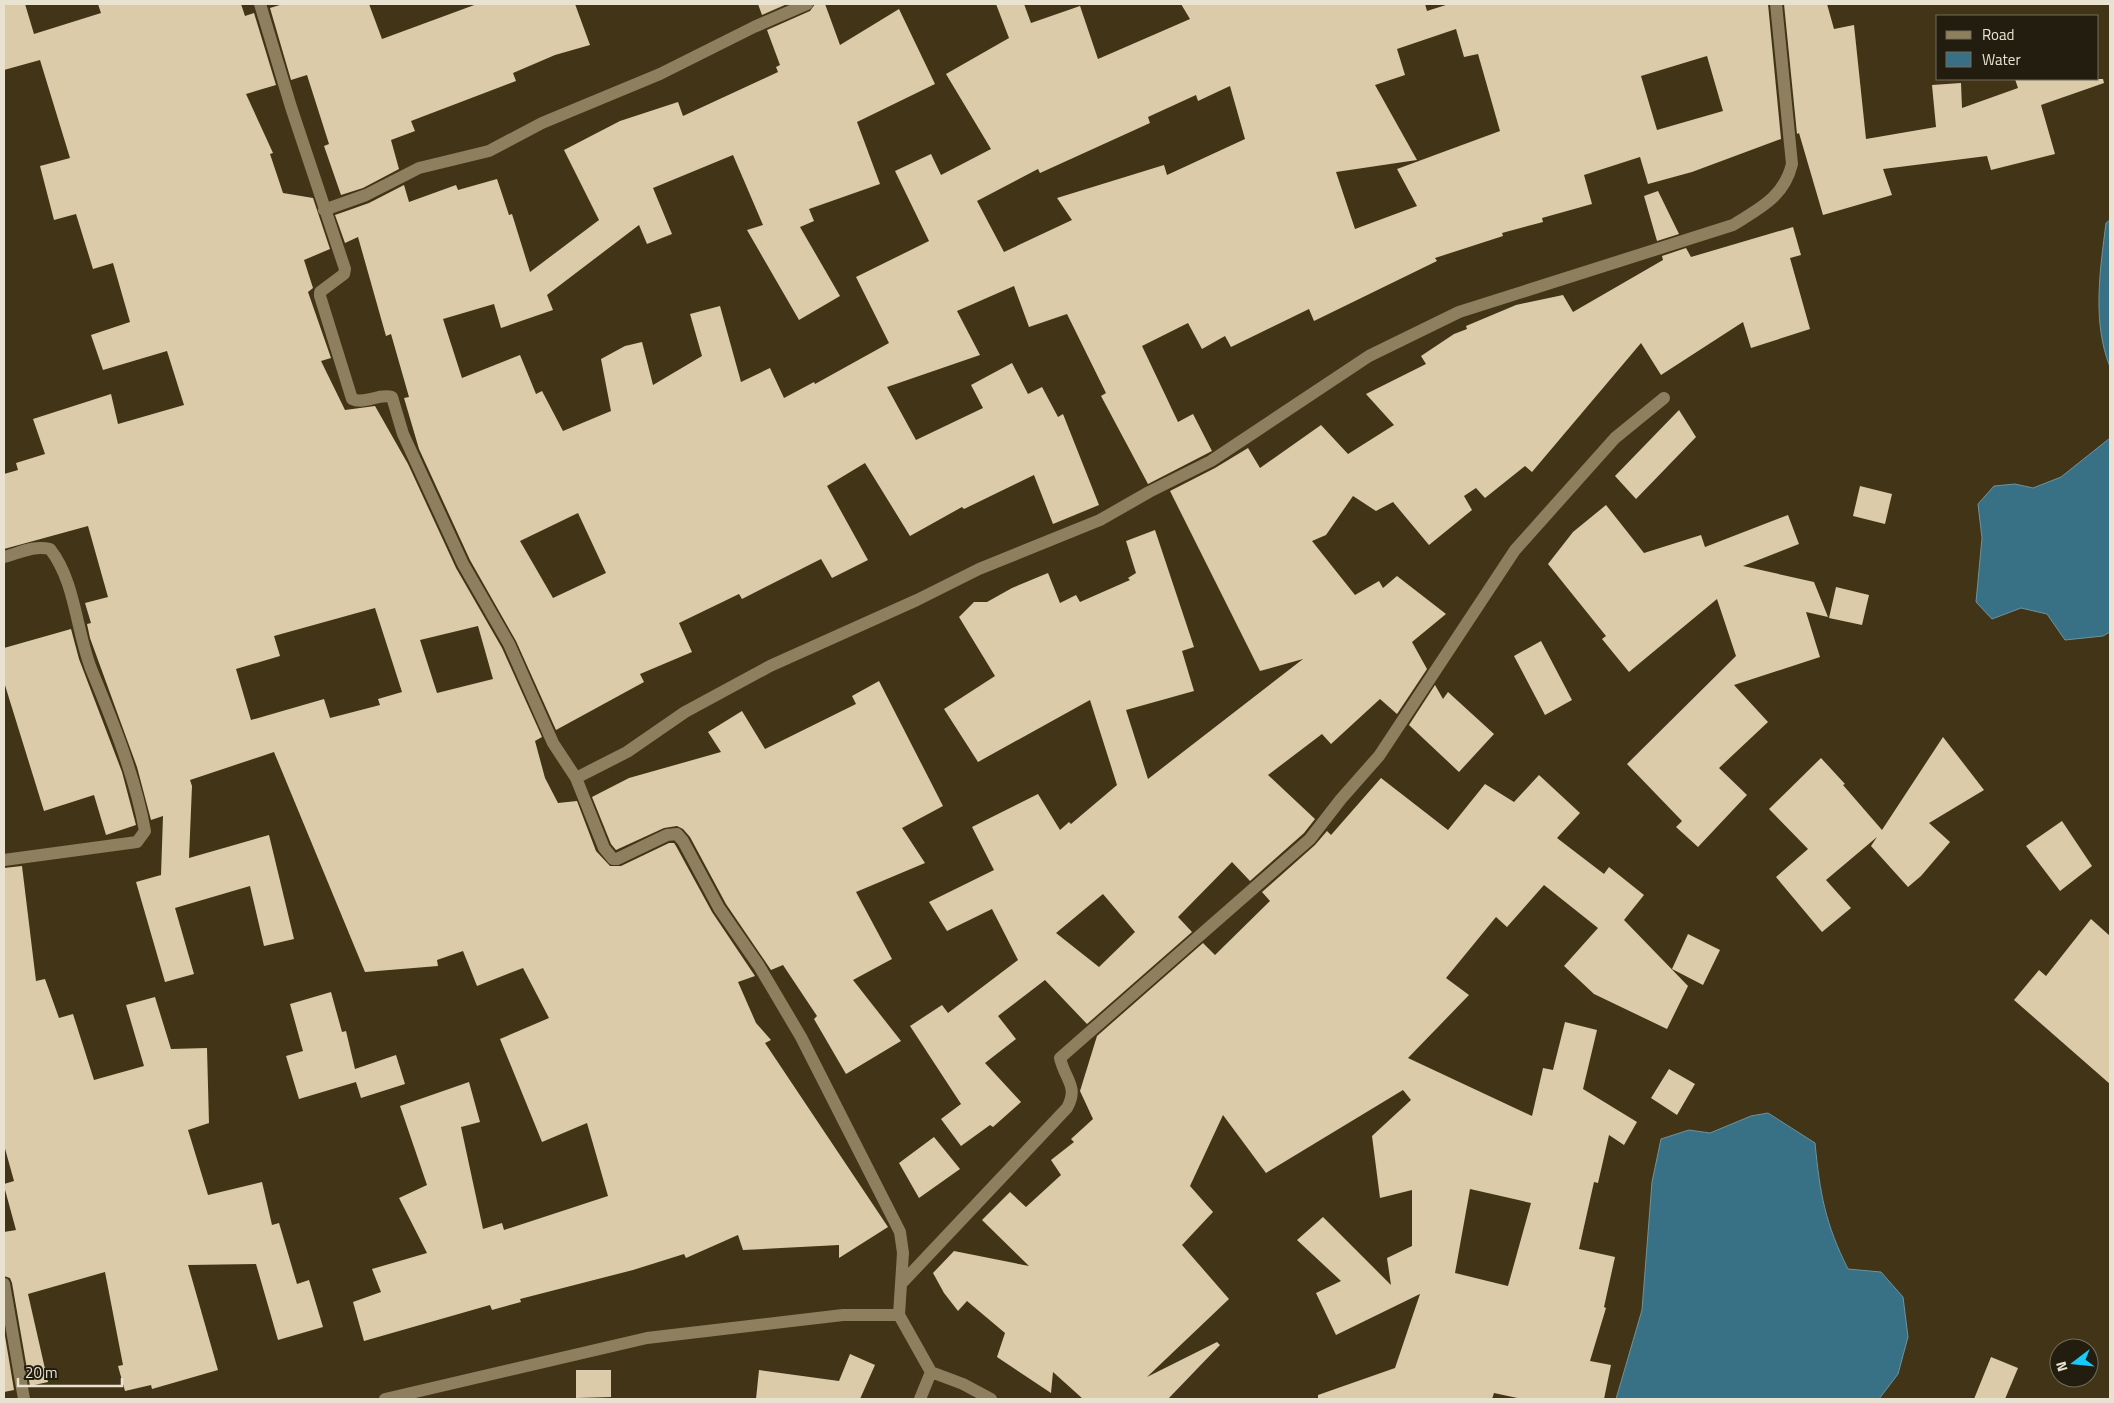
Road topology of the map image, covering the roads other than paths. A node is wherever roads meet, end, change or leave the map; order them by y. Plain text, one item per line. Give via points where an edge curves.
1 (260, 4) edge
2 (806, 4) edge
3 (1776, 4) edge
4 (324, 210) junction
5 (1664, 398) dead end
6 (4, 557) edge
7 (576, 778) junction
8 (4, 860) edge
9 (4, 1284) edge
10 (901, 1284) junction
11 (899, 1315) junction
12 (931, 1372) junction
13 (24, 1399) edge
14 (385, 1399) edge
15 (920, 1399) edge
16 (991, 1399) edge

1 - 4 street
2 - 4 street via 660,74 542,123 489,151 419,168 366,195
3 - 7 street via 1792,164 1788,181 1765,205 1733,225 1459,312 1369,356 1212,461 1100,520 980,569 770,666 685,712 627,752
4 - 7 street via 345,269 344,274 320,292 320,296 352,399 358,402 384,395 392,397 403,434 463,564 509,644 553,743
5 - 10 street via 1615,438 1515,550 1379,756 1310,838 1060,1058 1072,1086 1073,1097 1067,1108
6 - 8 street via 42,547 50,549 66,573 80,634 122,749 145,831 137,842
7 - 10 street via 604,848 613,859 667,835 677,834 683,841 719,908 759,966 801,1037 900,1232 903,1253
9 - 13 street
10 - 11 street
11 - 12 street
11 - 14 street via 843,1315 647,1338
12 - 15 street
12 - 16 street

